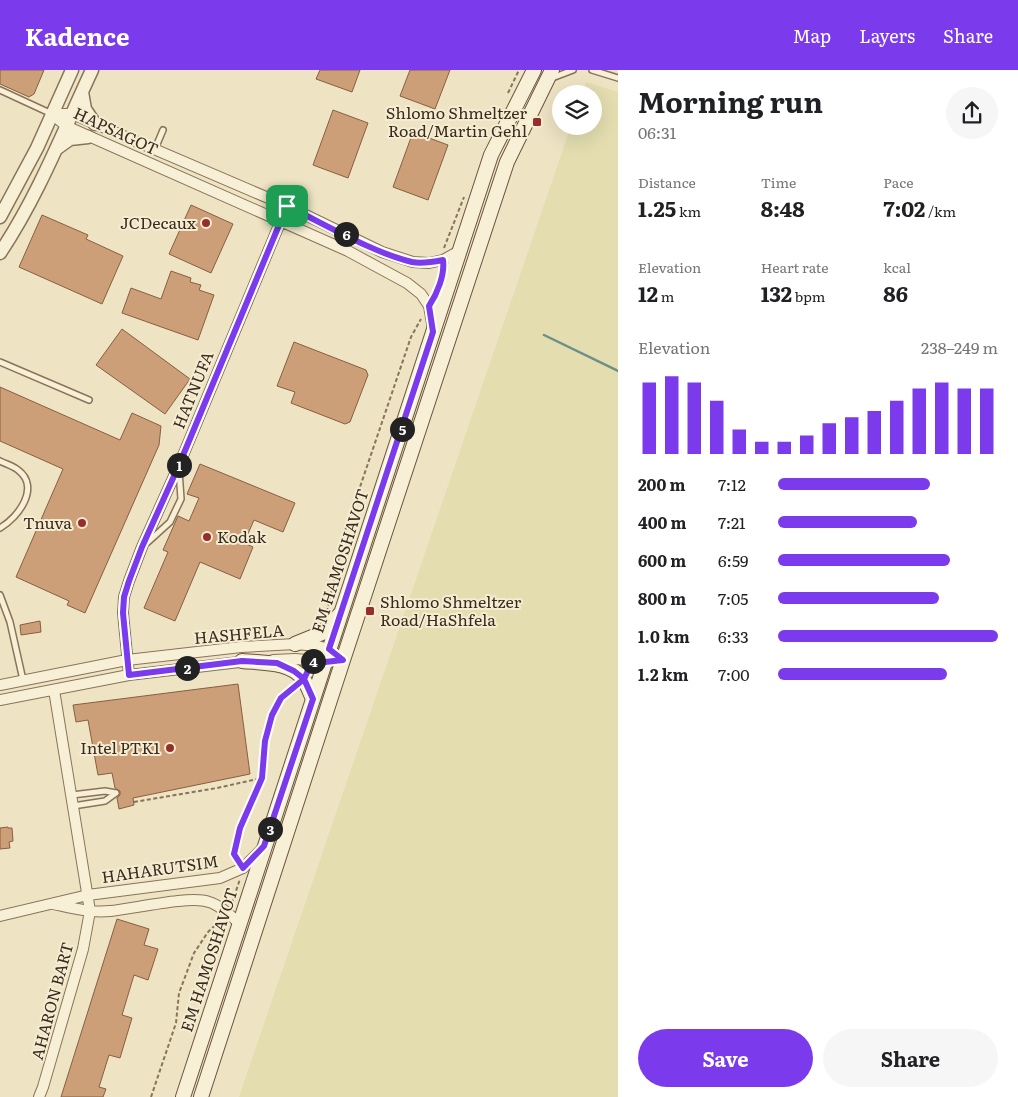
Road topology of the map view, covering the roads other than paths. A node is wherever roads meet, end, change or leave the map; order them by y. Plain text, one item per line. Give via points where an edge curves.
1 (72, 70) edge
2 (92, 70) edge
3 (534, 70) edge
4 (573, 70) edge
5 (592, 70) edge
6 (549, 75) edge
7 (618, 78) edge
8 (0, 90) edge
9 (82, 92) junction
10 (52, 114) junction
11 (68, 120) junction
12 (96, 124) junction
13 (163, 130) dead end
14 (88, 137) junction
15 (155, 149) junction
16 (54, 151) junction
17 (287, 206) junction
18 (0, 217) edge
19 (280, 220) junction
20 (461, 250) junction
21 (0, 252) edge
22 (433, 332) junction
23 (0, 362) edge
24 (89, 400) dead end
25 (0, 461) edge
26 (179, 465) junction
27 (0, 528) edge
28 (142, 547) junction
29 (0, 595) edge
30 (342, 612) junction
31 (295, 644) junction
32 (327, 656) junction
33 (127, 660) junction
34 (343, 660) junction
35 (242, 661) junction
36 (129, 675) junction
37 (23, 681) junction
38 (0, 685) edge
39 (54, 690) junction
40 (313, 699) junction
41 (0, 700) edge
42 (72, 795) junction
43 (73, 806) junction
44 (264, 846) junction
45 (88, 895) junction
46 (50, 904) junction
47 (90, 911) junction
48 (0, 916) edge
49 (240, 924) junction
50 (38, 1097) edge
51 (183, 1097) edge
52 (201, 1097) edge

1 - 10 street
2 - 9 street
3 - 20 main road, EM HAMOSHAVOT via 491,155
4 - 6 lane
5 - 7 lane
6 - 34 main road, EM HAMOSHAVOT via 507,162
8 - 10 lane
9 - 11 street
9 - 12 street via 85,109
10 - 11 street, HAPSAGOT
10 - 18 street
11 - 12 street, HAPSAGOT
11 - 14 street, HAPSAGOT
11 - 16 street
12 - 15 street, HAPSAGOT
13 - 15 lane
14 - 16 street via 70,139
14 - 19 street, HAPSAGOT
15 - 17 street, HAPSAGOT
16 - 21 street via 15,230
17 - 19 street, HATNUFA
17 - 20 street, HAPSAGOT via 382,252 413,262 443,260
19 - 22 street, HAPSAGOT via 407,283 421,294 429,306
19 - 26 street, HATNUFA
20 - 22 main road, EM HAMOSHAVOT
22 - 30 main road, EM HAMOSHAVOT
23 - 24 lane
25 - 27 lane via 18,470 26,479 28,494 18,514
26 - 28 street, HATNUFA
26 - 28 lane via 181,499 170,522
28 - 33 street, HATNUFA via 124,597
29 - 37 lane via 10,622
30 - 31 main road via 322,633
30 - 32 main road, EM HAMOSHAVOT
31 - 32 street, HASHFELA
31 - 33 street, HASHFELA
32 - 34 street, HASHFELA
32 - 35 street, HASHFELA
32 - 40 main road, EM HAMOSHAVOT
33 - 36 street, HATNUFA
33 - 37 street, HASHFELA
34 - 52 main road, EM HAMOSHAVOT
35 - 36 street, HASHFELA
35 - 40 main road via 277,663 294,671 304,679
36 - 39 street, HASHFELA
37 - 38 street, HASHFELA
39 - 41 street, HASHFELA
39 - 42 street, AHARON BART
40 - 44 main road, EM HAMOSHAVOT
42 - 43 street, AHARON BART
42 - 43 lane via 104,791 116,793 105,801
43 - 45 street, AHARON BART
44 - 45 street, HAHARUTSIM via 243,868 220,878
44 - 49 main road, EM HAMOSHAVOT
45 - 46 street, HAHARUTSIM
45 - 47 street, AHARON BART
46 - 47 street, HAHARUTSIM
46 - 48 street, HAHARUTSIM
47 - 49 street, HAHARUTSIM via 192,900 209,902 229,913
47 - 50 street, AHARON BART via 83,949
49 - 51 main road, EM HAMOSHAVOT

